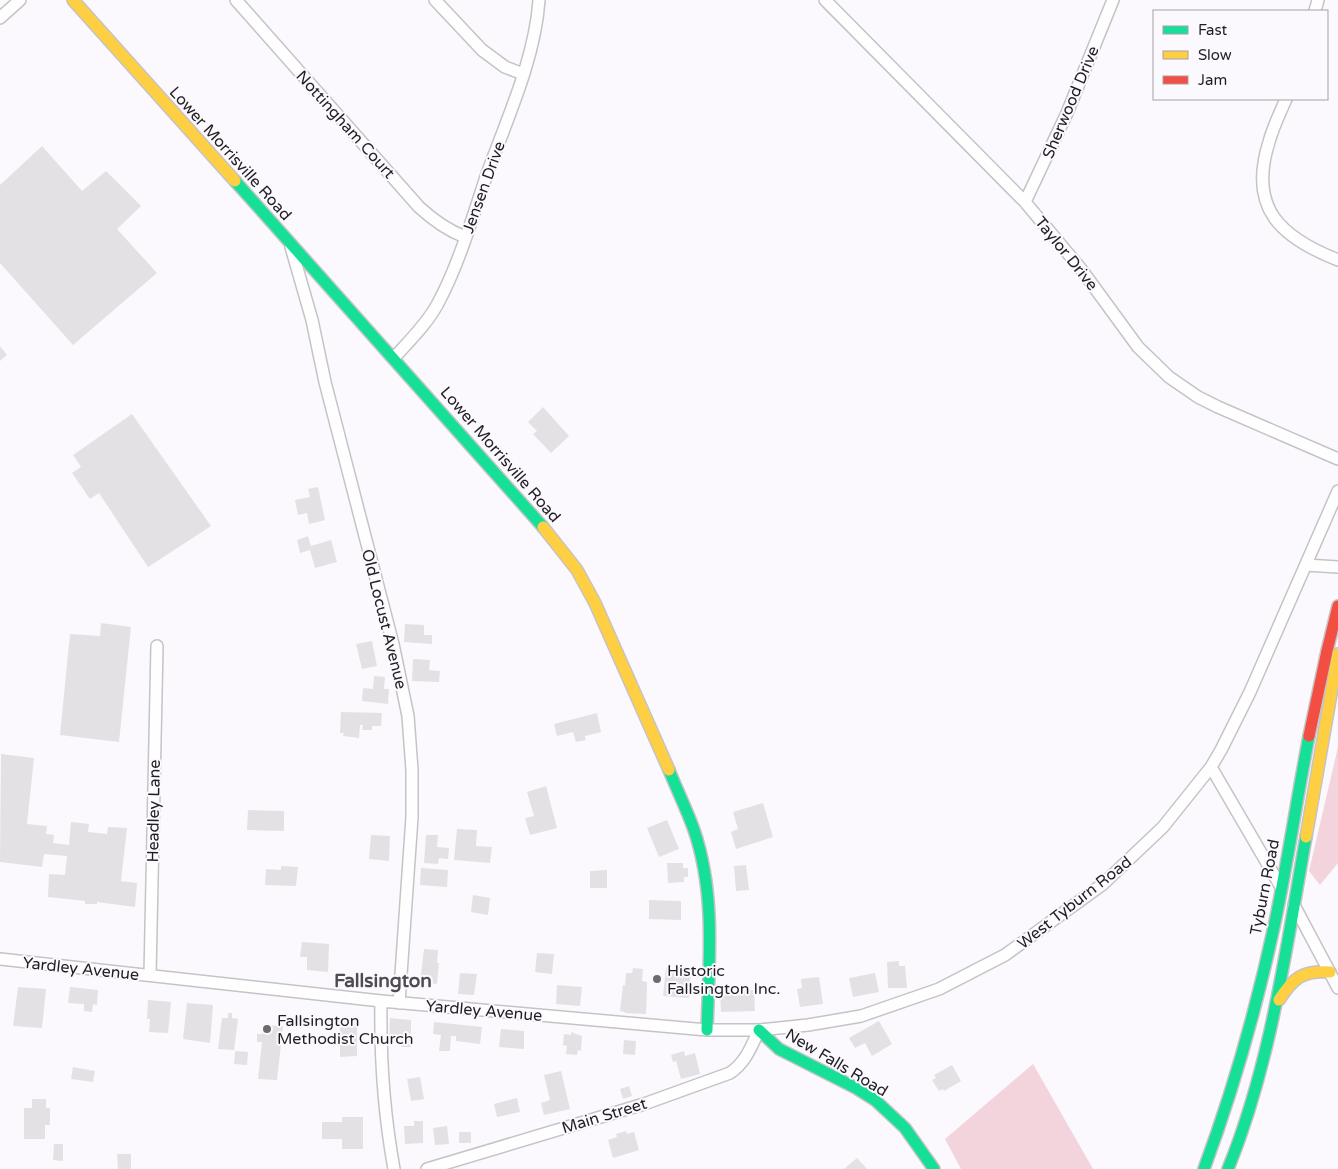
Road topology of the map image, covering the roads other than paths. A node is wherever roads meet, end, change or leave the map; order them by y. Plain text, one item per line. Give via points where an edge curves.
1 (20, 0) edge
2 (73, 0) edge
3 (236, 0) edge
4 (436, 0) edge
5 (539, 0) edge
6 (1113, 0) edge
7 (832, 2) edge
8 (0, 18) edge
9 (523, 74) junction
10 (1286, 100) edge
11 (1025, 202) junction
12 (465, 237) junction
13 (290, 244) junction
14 (1338, 260) edge
15 (394, 358) junction
16 (1338, 459) edge
17 (1338, 490) edge
18 (1306, 565) junction
19 (1338, 567) edge
20 (1338, 606) edge
21 (157, 646) dead end
22 (1338, 654) edge
23 (1211, 767) junction
24 (1281, 887) junction
25 (1294, 904) junction
26 (0, 959) edge
27 (1330, 972) junction
28 (150, 975) junction
29 (1338, 988) edge
30 (381, 1001) junction
31 (399, 1003) junction
32 (1276, 1005) junction
33 (707, 1030) junction
34 (759, 1030) junction
35 (394, 1169) edge
36 (427, 1169) edge
37 (934, 1169) edge
38 (1204, 1169) edge
39 (1228, 1169) edge

1 - 8 street
2 - 13 street, Lower Morrisville Road
3 - 12 street, Nottingham Court via 419,207 450,231
4 - 9 street via 487,55
5 - 9 street, Jensen Drive via 534,38
6 - 11 street, Sherwood Drive via 1067,113
7 - 11 street, Taylor Drive
9 - 12 street, Jensen Drive
10 - 14 street via 1268,142 1263,185 1267,204 1272,216 1288,234
11 - 16 street, Taylor Drive via 1081,268 1138,347 1169,377 1218,407
12 - 15 street, Jensen Drive via 436,308
13 - 15 street, Lower Morrisville Road
13 - 31 street, Old Locust Avenue via 393,644 408,716 412,817
15 - 33 street, Lower Morrisville Road via 559,545 577,570 602,617 694,830 703,862 710,929
17 - 18 street, West Tyburn Road
18 - 19 street
18 - 23 street, West Tyburn Road via 1235,725
20 - 24 street, Tyburn Road via 1314,707
21 - 28 street, Headley Lane
22 - 25 street, Tyburn Road
23 - 24 street
23 - 34 street, West Tyburn Road via 1163,828 1103,884 997,959 939,989 862,1016 808,1026
24 - 38 street, Tyburn Road via 1266,966 1244,1051
25 - 27 street
25 - 32 street, Tyburn Road
26 - 28 street, Yardley Avenue
27 - 29 street
27 - 32 street via 1302,974 1293,980
28 - 30 street, Yardley Avenue
30 - 31 street, Yardley Avenue
30 - 35 street via 380,1040 387,1129
31 - 33 street, Yardley Avenue
32 - 39 street, Tyburn Road via 1261,1072
33 - 34 street, Yardley Avenue
34 - 36 street, Main Street via 747,1057 730,1072 644,1104
34 - 37 street, New Falls Road via 779,1049 875,1100 905,1128

